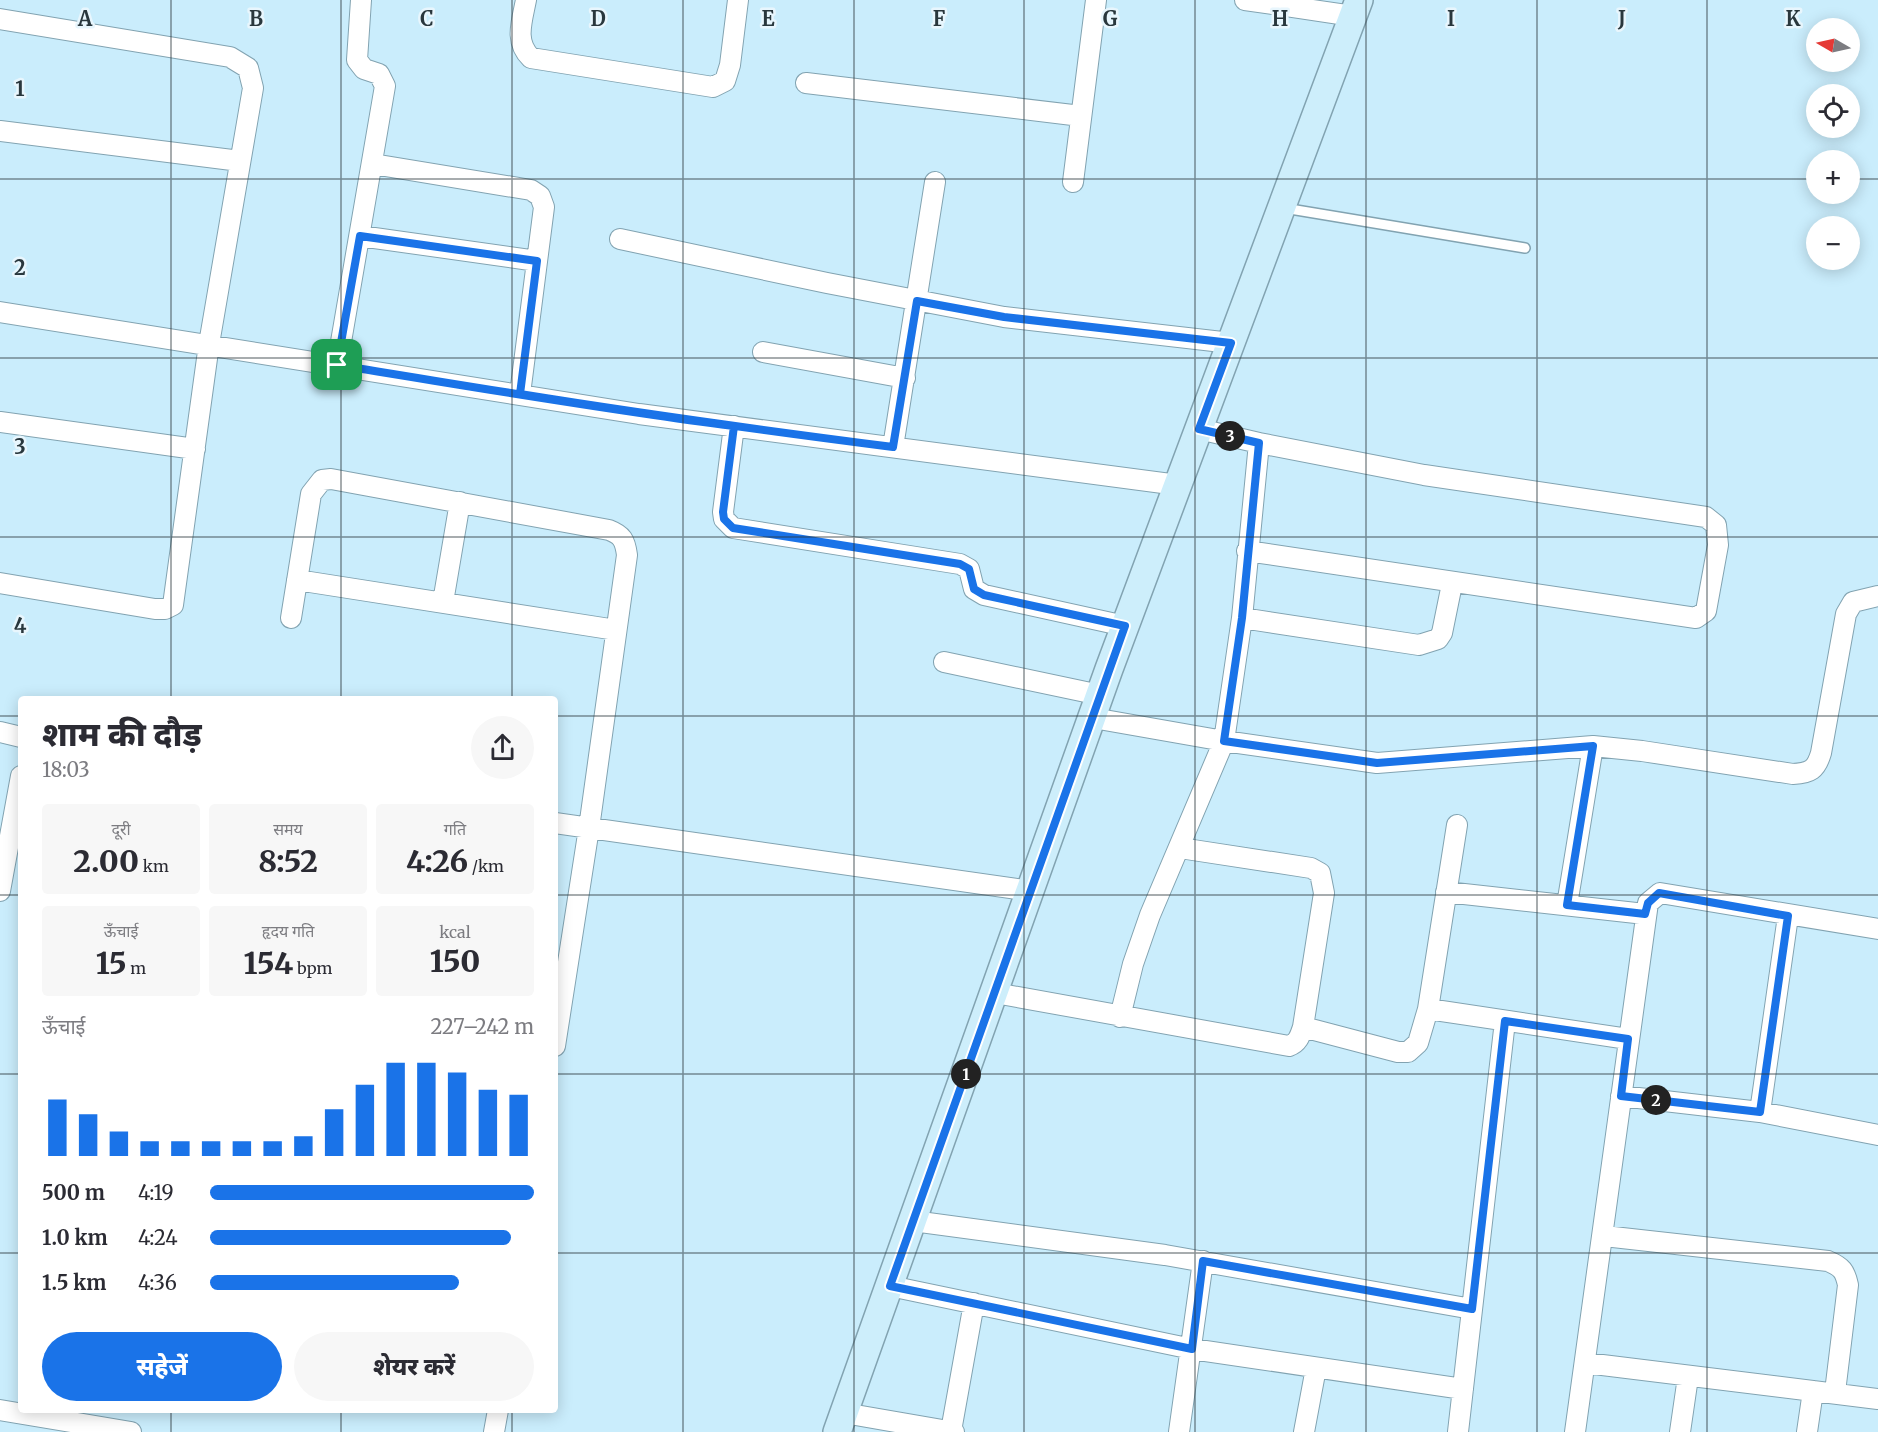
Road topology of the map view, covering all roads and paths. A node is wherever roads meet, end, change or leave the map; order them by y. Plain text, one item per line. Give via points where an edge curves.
1 (361, 0) edge
2 (526, 0) edge
3 (738, 0) edge
4 (1096, 0) edge
5 (1245, 0) edge
6 (1356, 8) edge
7 (0, 20) edge
8 (806, 83) dead end
9 (1081, 116) junction
10 (0, 131) edge
11 (240, 161) junction
12 (373, 164) junction
13 (935, 182) dead end
14 (1073, 182) dead end
15 (1282, 207) junction
16 (360, 236) junction
17 (620, 239) dead end
18 (1525, 249) dead end
19 (537, 261) junction
20 (917, 301) junction
21 (0, 312) edge
22 (1231, 343) junction
23 (209, 344) junction
24 (763, 352) dead end
25 (337, 365) junction
26 (904, 378) junction
27 (520, 394) junction
28 (0, 422) edge
29 (734, 426) junction
30 (1199, 429) junction
31 (1259, 443) junction
32 (893, 447) junction
33 (195, 449) junction
34 (1178, 485) junction
35 (460, 502) junction
36 (1247, 551) junction
37 (297, 580) junction
38 (0, 583) edge
39 (1452, 584) junction
40 (1878, 596) edge
41 (443, 602) junction
42 (291, 618) dead end
43 (1242, 618) junction
44 (1125, 626) junction
45 (616, 630) junction
46 (944, 662) dead end
47 (1097, 706) junction
48 (0, 732) edge
49 (18, 736) edge
50 (1224, 741) junction
51 (1593, 746) junction
52 (18, 792) edge
53 (558, 823) edge
54 (1457, 825) dead end
55 (589, 828) junction
56 (1180, 848) junction
57 (0, 891) edge
58 (1031, 891) junction
59 (1446, 892) junction
60 (1567, 905) junction
61 (1645, 914) junction
62 (1788, 916) junction
63 (1878, 929) edge
64 (995, 993) junction
65 (1428, 1009) junction
66 (1120, 1017) junction
67 (1505, 1021) junction
68 (558, 1027) edge
69 (1303, 1028) junction
70 (1628, 1039) junction
71 (1621, 1096) junction
72 (1760, 1112) junction
73 (1878, 1136) edge
74 (913, 1221) junction
75 (1604, 1236) junction
76 (1203, 1261) junction
77 (890, 1286) junction
78 (974, 1303) junction
79 (1472, 1309) junction
80 (1192, 1349) junction
81 (1586, 1363) junction
82 (1316, 1368) junction
83 (1688, 1377) junction
84 (1463, 1389) junction
85 (1813, 1391) junction
86 (1835, 1392) junction
87 (1878, 1399) edge
88 (0, 1410) edge
89 (497, 1413) edge
90 (841, 1423) edge
91 (131, 1432) edge
92 (494, 1432) edge
93 (953, 1432) edge
94 (1179, 1432) edge
95 (1304, 1432) edge
96 (1458, 1432) edge
97 (1575, 1432) edge
98 (1680, 1432) edge
99 (1807, 1432) edge

1 - 12 street via 357,60 364,69 379,74 385,86
2 - 3 street via 520,37 523,50 531,58 713,87 725,81 730,65
4 - 9 street
5 - 6 street
6 - 15 street
7 - 11 street via 240,61 248,68 253,88
8 - 9 street
9 - 14 street
10 - 11 street
11 - 23 street
12 - 16 street
12 - 19 street via 531,190 540,196 544,207
13 - 20 street
15 - 18 lane
15 - 22 street
16 - 19 street
16 - 25 street
17 - 20 street
19 - 27 street
20 - 22 street via 1004,317
20 - 26 street
21 - 23 street
22 - 30 street
23 - 25 street
23 - 33 street
24 - 26 street
25 - 27 street
26 - 32 street
27 - 29 street
28 - 33 street
29 - 32 street
29 - 44 street via 723,512 733,528 960,564 969,569 974,589 984,595
30 - 31 street
30 - 34 street
31 - 36 street
31 - 39 street via 1424,475 1706,516 1718,531 1706,611 1696,618
32 - 34 street
33 - 38 street via 173,605 155,609
34 - 44 street
35 - 37 street via 322,480 311,494
35 - 41 street
35 - 45 street via 620,534 626,542 627,555
36 - 39 street
36 - 43 street
37 - 41 street
37 - 42 street
39 - 43 street via 1442,633 1438,639 1419,645
40 - 51 street via 1853,602 1846,614 1821,753 1812,771 1793,774
41 - 45 street
43 - 50 street
44 - 47 street
45 - 55 street
46 - 47 street
47 - 50 street
47 - 58 street
48 - 49 street
50 - 51 street via 1377,763
50 - 56 street
51 - 60 street
52 - 57 street
53 - 55 street
54 - 59 street
55 - 58 street
55 - 68 street
56 - 66 street via 1142,938
56 - 69 street via 1311,868 1320,873 1324,893
58 - 64 street
59 - 60 street
59 - 65 street
60 - 61 street
61 - 62 street via 1648,903 1659,893
61 - 70 street
62 - 63 street
62 - 72 street
64 - 66 street
64 - 74 street
65 - 67 street
65 - 69 street via 1418,1043 1408,1052
66 - 69 street via 1289,1046 1299,1040
67 - 70 street
67 - 79 street
70 - 71 street
71 - 72 street
71 - 75 street
72 - 73 street
74 - 76 street
74 - 77 street
75 - 81 street
75 - 86 street via 1828,1261 1839,1266 1846,1272 1848,1286
76 - 79 street
76 - 80 street
77 - 78 street
77 - 90 street
78 - 80 street
78 - 93 street
79 - 84 street
80 - 82 street
80 - 94 street
81 - 83 street
81 - 97 street
82 - 84 street
82 - 95 street
83 - 85 street
83 - 98 street
84 - 96 street
85 - 86 street
85 - 99 street
86 - 87 street
88 - 91 street
89 - 92 street
90 - 93 street

